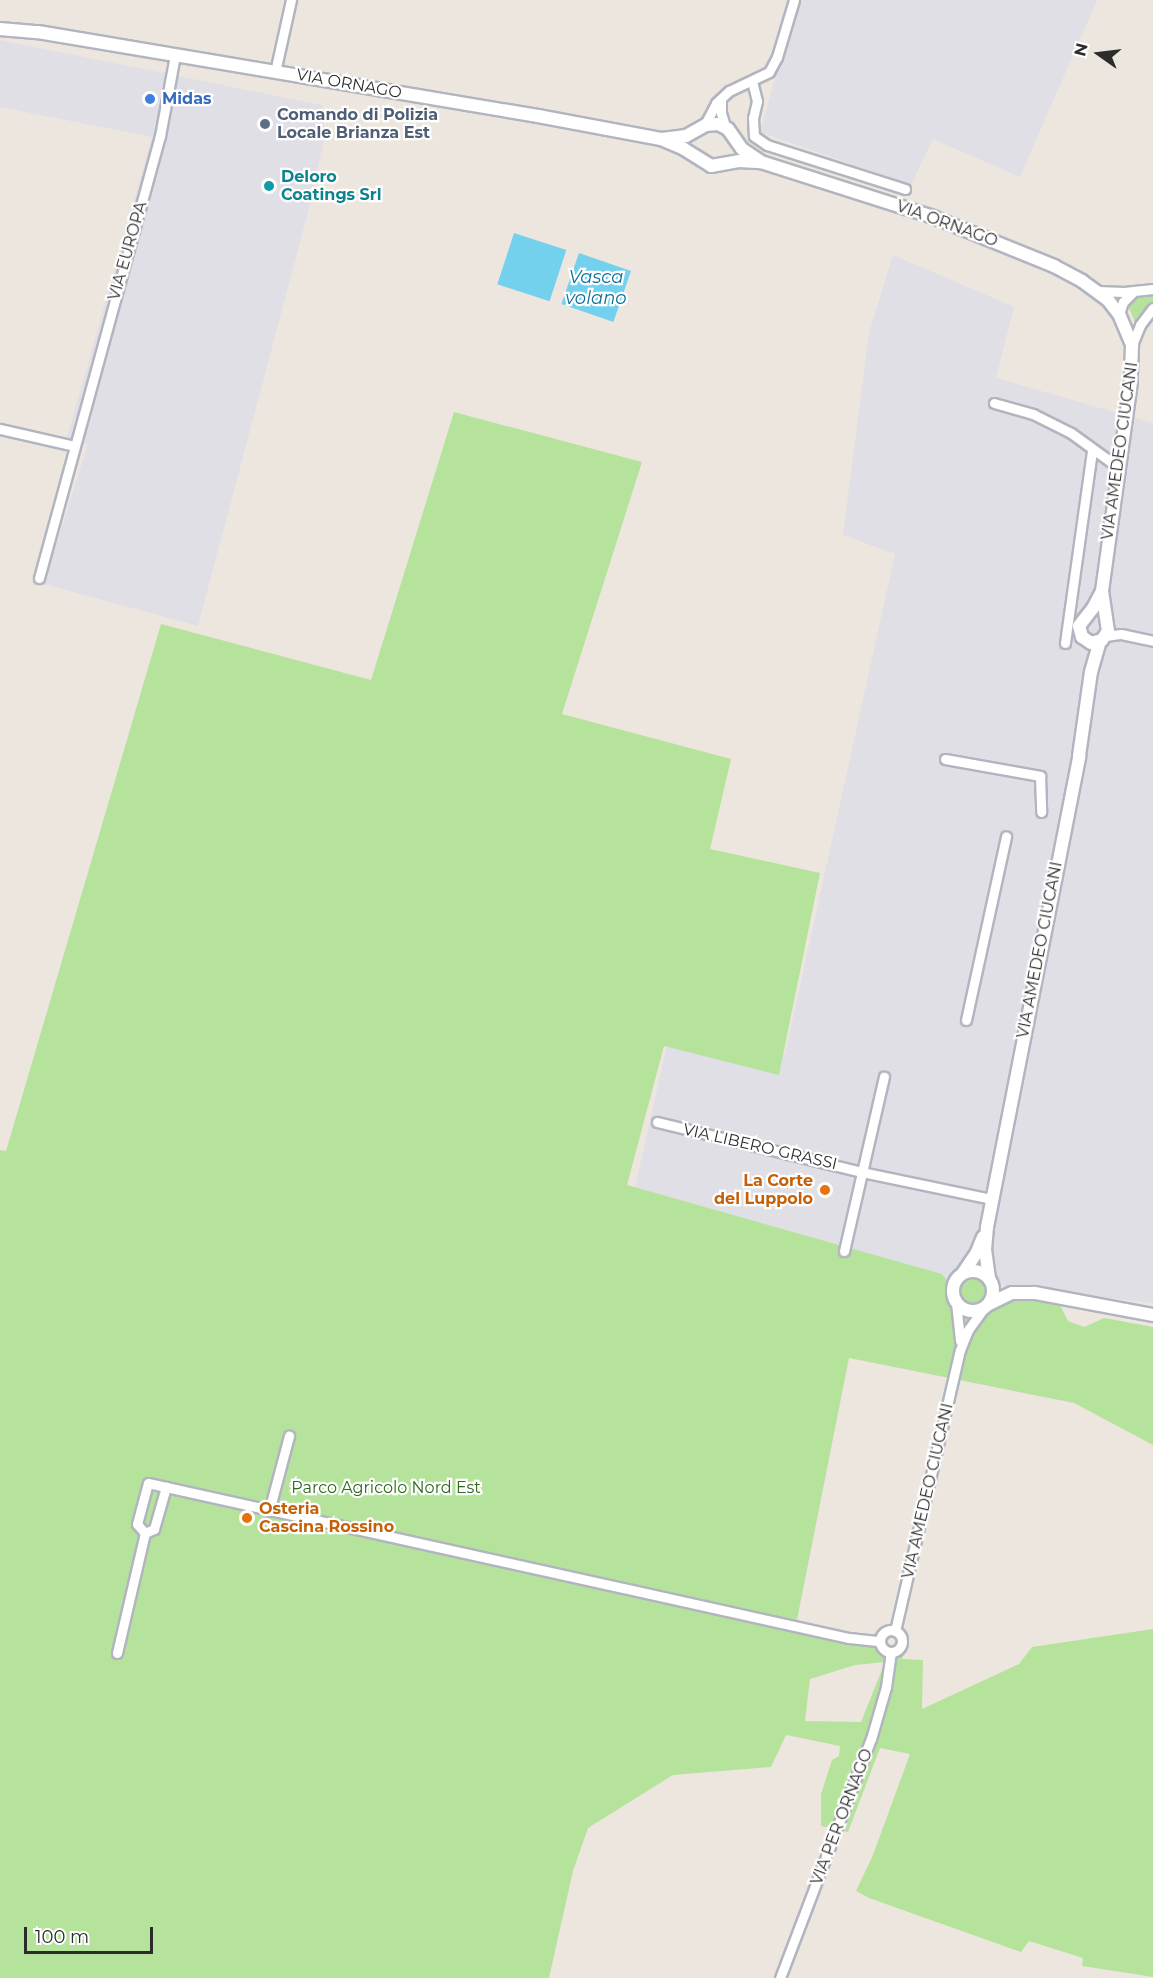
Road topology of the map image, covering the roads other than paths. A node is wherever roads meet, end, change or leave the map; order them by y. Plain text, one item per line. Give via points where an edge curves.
1 (291, 0) edge
2 (794, 0) edge
3 (0, 20) edge
4 (0, 29) edge
5 (38, 32) junction
6 (175, 55) junction
7 (275, 72) junction
8 (752, 81) junction
9 (721, 99) junction
10 (725, 126) junction
11 (701, 129) junction
12 (735, 138) junction
13 (661, 140) junction
14 (697, 158) junction
15 (761, 162) junction
16 (723, 164) junction
17 (876, 179) junction
18 (906, 189) dead end
19 (874, 197) junction
20 (1153, 289) edge
21 (1097, 291) junction
22 (1133, 292) junction
23 (1153, 308) edge
24 (1119, 314) junction
25 (1132, 345) junction
26 (994, 403) dead end
27 (0, 429) edge
28 (74, 446) junction
29 (1092, 451) junction
30 (1118, 467) junction
31 (39, 578) dead end
32 (1101, 591) junction
33 (1089, 614) junction
34 (1105, 630) junction
35 (1084, 640) junction
36 (1153, 641) edge
37 (1065, 643) dead end
38 (1091, 672) junction
39 (945, 759) dead end
40 (1041, 812) dead end
41 (1006, 836) dead end
42 (966, 1020) dead end
43 (884, 1077) dead end
44 (657, 1122) dead end
45 (862, 1172) junction
46 (992, 1199) junction
47 (987, 1227) junction
48 (844, 1251) dead end
49 (963, 1273) junction
50 (989, 1278) junction
51 (1020, 1293) junction
52 (956, 1302) junction
53 (986, 1306) junction
54 (1153, 1315) edge
55 (960, 1350) junction
56 (289, 1436) dead end
57 (166, 1487) junction
58 (269, 1511) junction
59 (145, 1533) junction
60 (895, 1631) junction
61 (880, 1641) junction
62 (891, 1652) junction
63 (117, 1653) dead end
64 (780, 1978) edge

1 - 7 street
2 - 8 street via 777,57 769,72
3 - 5 main road, VIA ORNAGO
4 - 5 main road, VIA ORNAGO
5 - 6 main road, VIA ORNAGO
6 - 7 main road, VIA ORNAGO
6 - 28 street, VIA EUROPA via 160,136
7 - 13 main road, VIA ORNAGO
8 - 9 street via 731,89
8 - 17 street via 757,101 754,136 767,145
9 - 10 street
9 - 11 street
10 - 11 main road, VIA ORNAGO via 713,123
10 - 12 main road, VIA ORNAGO
11 - 13 main road, VIA ORNAGO via 681,138
11 - 14 main road via 693,144
12 - 15 main road, VIA ORNAGO via 742,149
12 - 16 main road via 734,153
13 - 14 main road, VIA ORNAGO
14 - 16 main road, VIA ORNAGO via 708,165
15 - 16 main road, VIA ORNAGO
15 - 19 main road, VIA ORNAGO
17 - 18 street
17 - 19 street
19 - 21 main road, VIA ORNAGO via 983,235 1054,266
20 - 22 street
21 - 22 street
21 - 24 main road, VIA ORNAGO
22 - 24 street via 1123,302
23 - 25 street
24 - 25 main road, VIA AMEDEO CIUCANI
25 - 30 main road, VIA AMEDEO CIUCANI via 1131,382
26 - 29 street via 1034,414 1071,433
27 - 28 street
28 - 31 street, VIA EUROPA
29 - 30 street
29 - 37 street, VIA AMEDEO CIUCANI
30 - 32 main road, VIA AMEDEO CIUCANI
32 - 33 main road, VIA AMEDEO CIUCANI
32 - 34 main road, VIA AMEDEO CIUCANI
33 - 34 main road via 1098,614
33 - 35 main road, VIA AMEDEO CIUCANI via 1079,626
34 - 35 main road via 1091,643
34 - 36 street
34 - 38 main road, VIA AMEDEO CIUCANI
35 - 38 main road, VIA AMEDEO CIUCANI
38 - 46 main road, VIA AMEDEO CIUCANI via 1079,756
39 - 40 street via 1040,776
41 - 42 street
43 - 45 street
44 - 45 street, VIA LIBERO GRASSI
45 - 46 street, VIA LIBERO GRASSI
45 - 48 street
46 - 47 main road, VIA AMEDEO CIUCANI
47 - 49 main road, VIA AMEDEO CIUCANI
47 - 50 main road, VIA AMEDEO CIUCANI
49 - 50 main road via 978,1271
49 - 52 main road, VIA AMEDEO CIUCANI via 953,1285
50 - 51 main road
50 - 53 main road, VIA AMEDEO CIUCANI via 994,1292
51 - 53 main road via 1008,1294
51 - 54 main road
52 - 53 main road via 969,1311
52 - 55 street, VIA AMEDEO CIUCANI
53 - 55 street, VIA AMEDEO CIUCANI via 970,1325
55 - 60 street, VIA AMEDEO CIUCANI
56 - 58 street
57 - 58 street
57 - 59 street via 154,1528
57 - 59 street via 148,1483 137,1524
58 - 61 street via 849,1638
59 - 63 street
60 - 61 street via 885,1632
60 - 62 street via 902,1643
61 - 62 street
62 - 64 street, VIA PER ORNAGO via 871,1739

